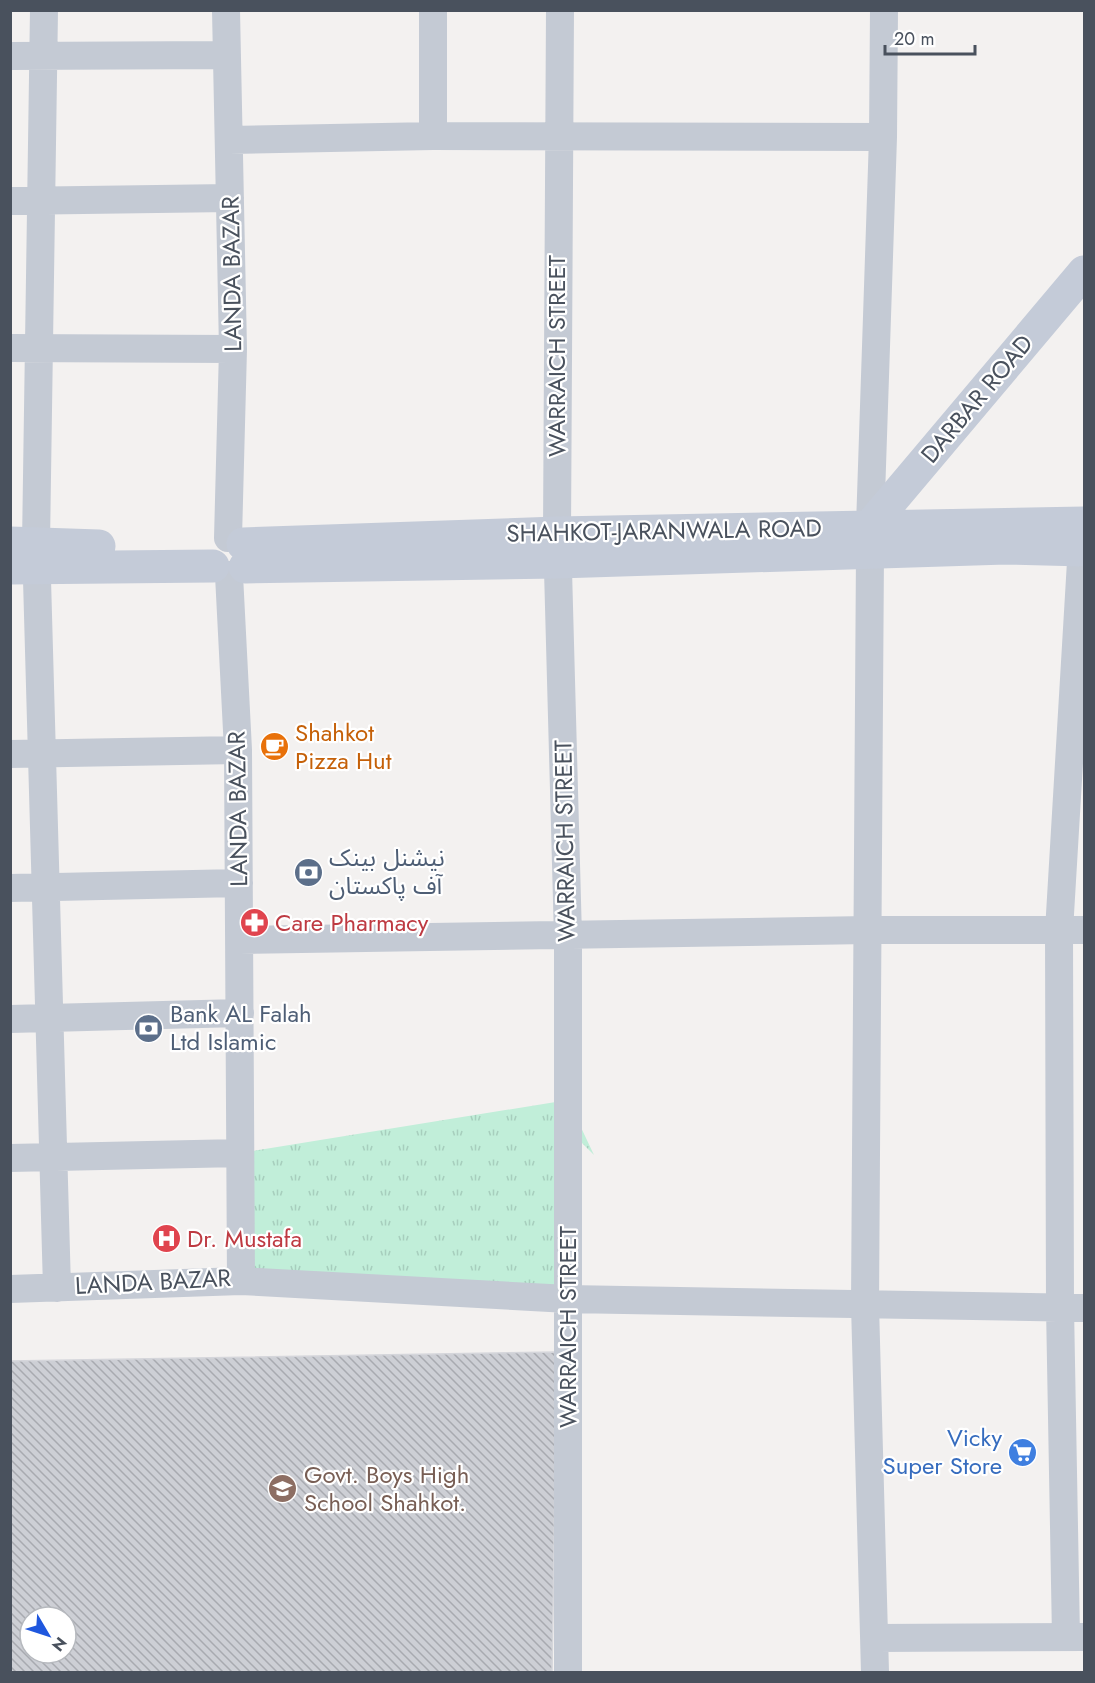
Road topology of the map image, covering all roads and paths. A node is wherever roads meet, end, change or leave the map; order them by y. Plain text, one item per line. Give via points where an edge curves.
1 (44, 10) edge
2 (226, 10) edge
3 (433, 10) edge
4 (560, 10) edge
5 (884, 10) edge
6 (227, 55) junction
7 (10, 56) edge
8 (44, 56) junction
9 (433, 136) junction
10 (558, 136) junction
11 (883, 137) junction
12 (230, 140) junction
13 (230, 198) junction
14 (10, 201) edge
15 (42, 201) junction
16 (1084, 272) edge
17 (10, 348) edge
18 (40, 348) junction
19 (233, 349) junction
20 (1083, 537) edge
21 (870, 538) junction
22 (557, 548) junction
23 (24, 556) edge
24 (228, 556) junction
25 (238, 750) junction
26 (42, 753) junction
27 (10, 754) edge
28 (239, 883) junction
29 (45, 887) junction
30 (10, 888) edge
31 (868, 930) junction
32 (1072, 931) edge
33 (568, 937) junction
34 (240, 940) junction
35 (240, 1013) junction
36 (49, 1018) junction
37 (10, 1019) edge
38 (240, 1154) junction
39 (53, 1157) junction
40 (10, 1158) edge
41 (241, 1281) junction
42 (57, 1288) junction
43 (10, 1289) edge
44 (568, 1299) junction
45 (865, 1305) junction
46 (1072, 1308) edge
47 (1075, 1637) edge
48 (876, 1638) junction
49 (568, 1672) edge
50 (875, 1672) edge

1 - 8 street
2 - 6 street, LANDA BAZAR
3 - 9 street
4 - 10 street, WARRAICH STREET
5 - 11 street
6 - 8 street
6 - 12 street, LANDA BAZAR
7 - 8 street
8 - 15 street
9 - 10 street
9 - 12 street
10 - 11 street
10 - 22 street, WARRAICH STREET
11 - 21 street
12 - 13 street, LANDA BAZAR
13 - 15 street
13 - 19 street, LANDA BAZAR
14 - 15 street
15 - 18 street
16 - 21 street, DARBAR ROAD
17 - 18 street
18 - 19 street
18 - 23 street
19 - 24 street, LANDA BAZAR
20 - 21 street, SHAHKOT-JARANWALA ROAD
20 - 32 street
21 - 22 street, SHAHKOT-JARANWALA ROAD
21 - 31 street
22 - 24 street, SHAHKOT-JARANWALA ROAD
22 - 33 street, WARRAICH STREET
23 - 24 street, SHAHKOT-JARANWALA ROAD
23 - 26 street
24 - 25 street, LANDA BAZAR
25 - 26 street
25 - 28 street, LANDA BAZAR
26 - 27 street
26 - 29 street
28 - 29 street
28 - 34 street, LANDA BAZAR
29 - 30 street
29 - 36 street
31 - 32 street
31 - 33 street
31 - 45 street
32 - 46 street
33 - 34 street
33 - 44 street, WARRAICH STREET
34 - 35 street, LANDA BAZAR
35 - 36 street
35 - 38 street, LANDA BAZAR
36 - 37 street
36 - 39 street
38 - 39 street
38 - 41 street, LANDA BAZAR
39 - 40 street
39 - 42 street
41 - 42 street, LANDA BAZAR
41 - 44 street
42 - 43 street, LANDA BAZAR
44 - 45 street
44 - 49 street, WARRAICH STREET
45 - 46 street
45 - 48 street
46 - 47 street
47 - 48 street
48 - 50 street

